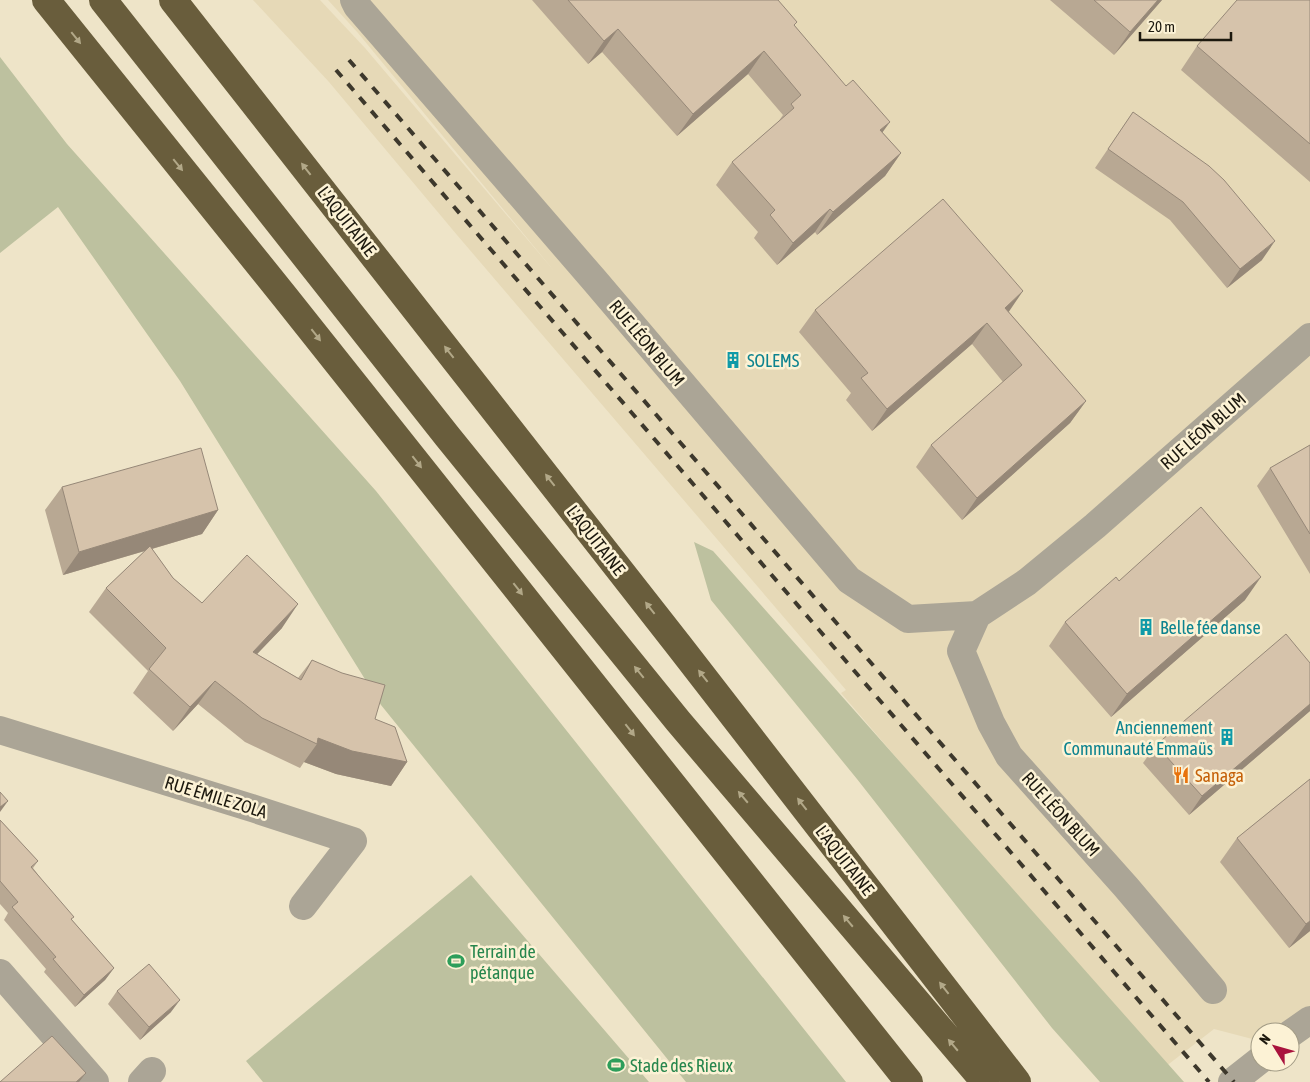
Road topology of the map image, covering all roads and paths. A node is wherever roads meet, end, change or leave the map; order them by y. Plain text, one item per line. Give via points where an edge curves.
1 (46, 0) edge
2 (103, 0) edge
3 (173, 0) edge
4 (354, 0) edge
5 (1310, 337) edge
6 (977, 616) junction
7 (0, 730) edge
8 (303, 906) dead end
9 (0, 973) edge
10 (1212, 990) dead end
11 (1250, 1068) edge
12 (95, 1082) edge
13 (909, 1082) edge
14 (984, 1082) edge
15 (1017, 1082) edge
16 (1232, 1082) edge

1 -> 13 highway
14 -> 2 highway via 672,713 447,436
15 -> 3 highway, L'AQUITAINE
4 - 6 street, RUE LÉON BLUM via 849,580 908,619
5 - 6 street, RUE LÉON BLUM via 1095,526 1027,582
6 - 10 street, RUE LÉON BLUM via 961,651 991,723 1009,756 1126,887
7 - 8 street, RUE ÉMILE ZOLA via 353,841
9 - 12 street
11 - 16 street

